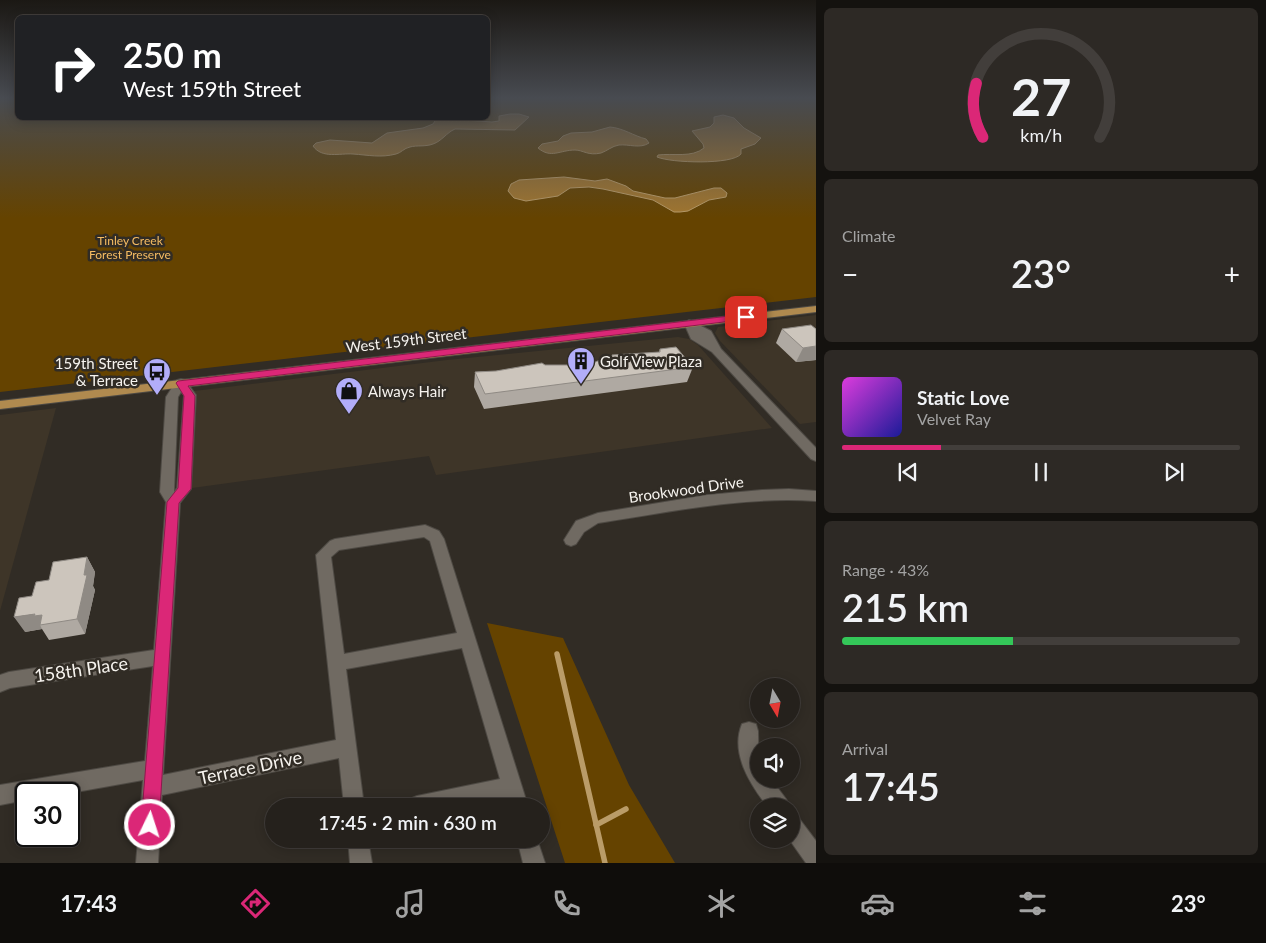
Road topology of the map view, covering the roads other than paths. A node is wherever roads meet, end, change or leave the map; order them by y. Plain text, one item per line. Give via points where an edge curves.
1 (816, 309) edge
2 (689, 323) junction
3 (181, 383) junction
4 (0, 405) edge
5 (816, 456) edge
6 (816, 496) edge
7 (173, 502) junction
8 (571, 540) dead end
9 (468, 639) junction
10 (162, 657) junction
11 (337, 663) junction
12 (0, 684) edge
13 (749, 731) dead end
14 (348, 747) junction
15 (750, 757) edge
16 (153, 778) junction
17 (512, 786) junction
18 (0, 795) edge
19 (353, 798) edge
20 (455, 798) edge
21 (516, 798) edge
22 (800, 837) edge
23 (359, 848) edge
24 (530, 848) edge
25 (816, 859) edge
26 (147, 863) edge
27 (361, 863) edge
28 (534, 863) edge

1 - 2 main road, West 159th Street
2 - 3 main road, West 159th Street
2 - 5 street via 695,337 716,350
3 - 4 main road, West 159th Street
3 - 7 street via 172,397 167,492
3 - 7 street via 190,396 184,489
6 - 8 street, Brookwood Drive via 742,496 598,518 584,522
7 - 10 street
9 - 11 street
9 - 11 street via 434,535 425,531 335,545 326,550 323,559
9 - 17 street
10 - 12 street, 158th Place
10 - 16 street
11 - 14 street
13 - 15 street
14 - 16 street, Terrace Drive
14 - 19 street
16 - 18 street, Terrace Drive
16 - 26 street
17 - 20 street
17 - 21 street
22 - 25 street
23 - 27 street
24 - 28 street

